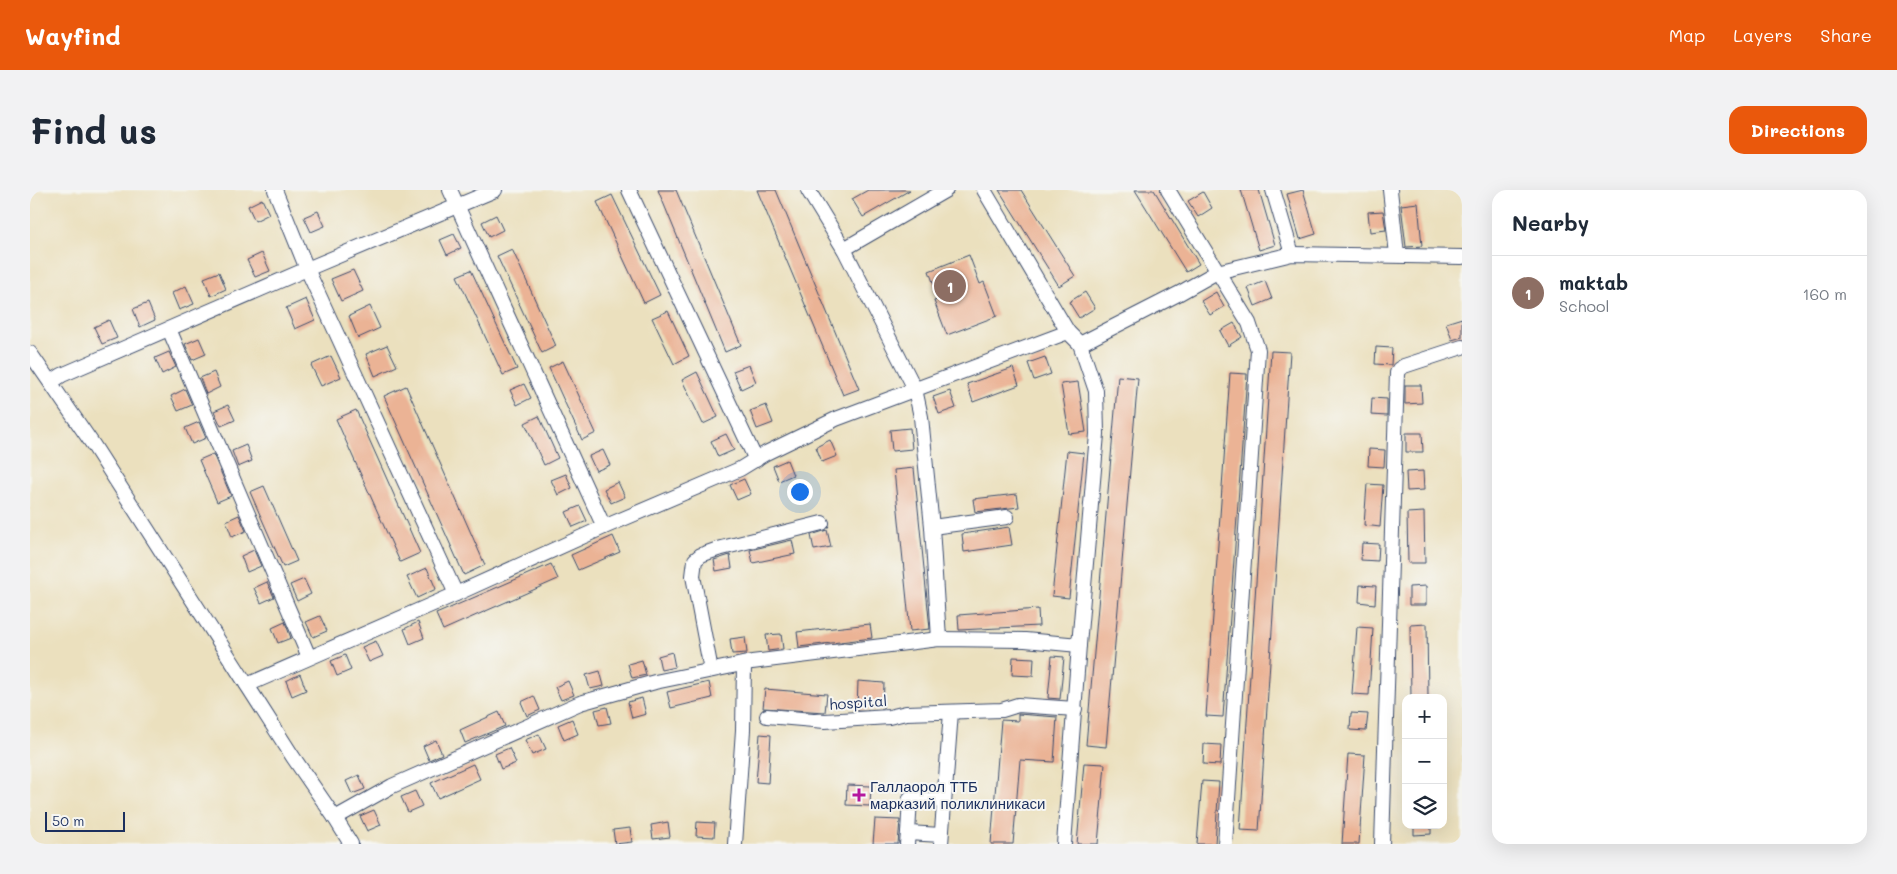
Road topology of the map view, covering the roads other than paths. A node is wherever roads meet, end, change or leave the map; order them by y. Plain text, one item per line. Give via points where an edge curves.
1 (274, 190) edge
2 (450, 190) edge
3 (495, 190) edge
4 (629, 190) edge
5 (808, 190) edge
6 (946, 190) edge
7 (984, 190) edge
8 (1168, 190) edge
9 (1273, 190) edge
10 (1390, 190) edge
11 (458, 206) junction
12 (844, 249) junction
13 (1292, 254) junction
14 (1398, 255) junction
15 (1462, 257) edge
16 (307, 269) junction
17 (1217, 272) junction
18 (169, 329) junction
19 (1068, 332) junction
20 (1080, 344) junction
21 (1462, 347) edge
22 (30, 353) edge
23 (51, 382) junction
24 (915, 389) junction
25 (756, 460) junction
26 (1007, 517) dead end
27 (822, 523) dead end
28 (604, 527) junction
29 (932, 527) junction
30 (456, 594) junction
31 (939, 639) junction
32 (1079, 645) junction
33 (309, 657) junction
34 (744, 664) junction
35 (711, 670) junction
36 (247, 685) junction
37 (1075, 709) junction
38 (951, 712) junction
39 (768, 716) dead end
40 (944, 801) junction
41 (336, 818) junction
42 (908, 838) edge
43 (941, 840) edge
44 (351, 844) edge
45 (735, 844) edge
46 (1064, 844) edge
47 (1225, 844) edge
48 (1382, 844) edge

1 - 16 street
2 - 11 street
3 - 11 street
4 - 25 street
5 - 12 street
6 - 12 street
7 - 19 street
8 - 17 street
9 - 13 street
10 - 14 street
11 - 16 street
11 - 28 street
12 - 24 street
13 - 14 street
13 - 17 street
14 - 15 street
16 - 18 street
16 - 30 street
17 - 20 street
17 - 47 street via 1249,324 1258,350
18 - 23 street
18 - 33 street
19 - 20 street
19 - 24 street
20 - 32 street via 1096,391 1097,434
21 - 48 street via 1404,366 1397,373
22 - 23 street
23 - 36 street
24 - 25 street via 836,419
24 - 29 street via 921,417
25 - 28 street
26 - 29 street
27 - 35 street via 718,549 695,560 693,576
28 - 30 street
29 - 31 street
30 - 33 street
31 - 32 street via 1025,640
31 - 34 street
32 - 37 street
33 - 36 street
34 - 35 street
34 - 45 street
35 - 41 street via 580,703 392,786
36 - 41 street
37 - 38 street, hospital via 1018,705 1002,710
37 - 46 street
38 - 39 street, hospital via 825,721
38 - 40 street
40 - 42 street via 910,798
40 - 43 street
41 - 44 street
42 - 43 street

